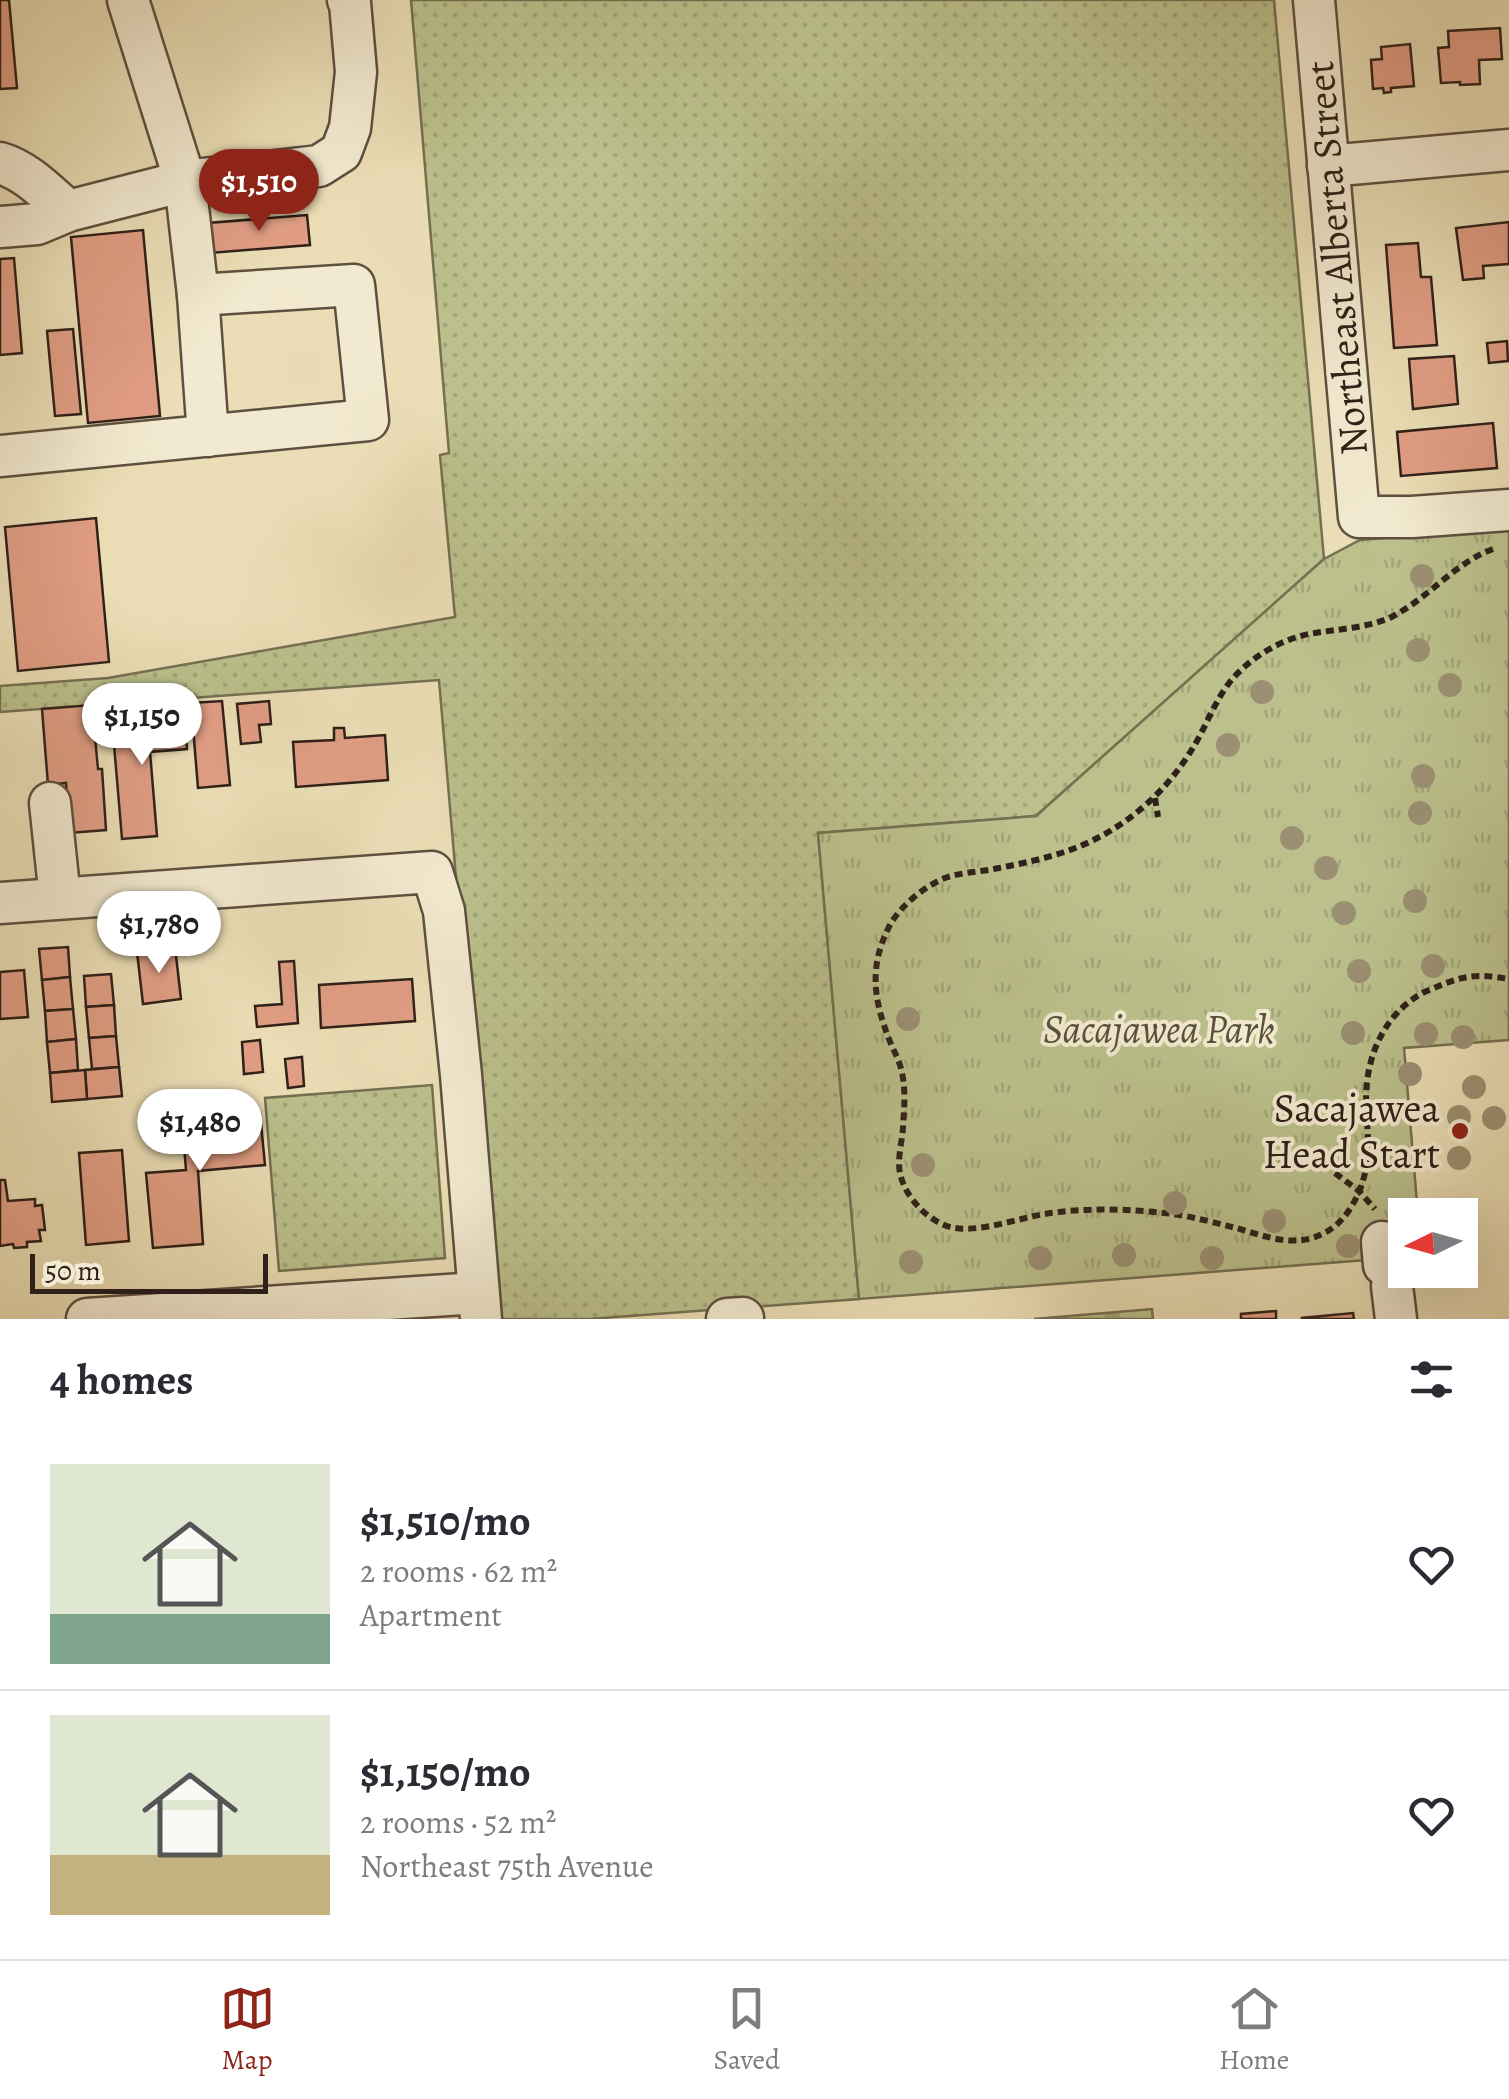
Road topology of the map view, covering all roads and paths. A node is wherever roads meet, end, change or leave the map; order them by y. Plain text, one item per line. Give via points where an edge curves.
1 (128, 0) edge
2 (348, 0) edge
3 (1314, 0) edge
4 (1509, 150) edge
5 (0, 164) edge
6 (1328, 166) junction
7 (186, 181) junction
8 (68, 211) junction
9 (0, 227) edge
10 (198, 295) junction
11 (208, 436) junction
12 (0, 456) edge
13 (1509, 510) edge
14 (1509, 549) edge
15 (1154, 796) junction
16 (50, 803) dead end
17 (1158, 817) dead end
18 (60, 898) junction
19 (0, 902) edge
20 (1509, 979) edge
21 (1335, 1173) dead end
22 (1359, 1190) junction
23 (1388, 1273) edge
24 (479, 1306) edge
25 (743, 1318) edge
26 (87, 1319) edge
27 (727, 1319) edge

1 - 7 street
2 - 7 street via 356,72 341,152 320,166
3 - 6 street, Northeast Alberta Street
4 - 6 street
5 - 8 street via 32,179
6 - 13 street, Northeast Alberta Street via 1359,517
7 - 8 street
7 - 10 street
8 - 9 street via 38,224
10 - 11 street
10 - 11 street via 354,285 368,420
11 - 12 street
14 - 15 path via 1474,556 1388,618 1308,633 1257,657 1234,676 1190,754
15 - 17 path
15 - 22 path via 1073,849 942,879 893,919 874,976 876,1004 902,1070 899,1169 905,1188 924,1214 955,1228 1120,1211 1175,1214 1285,1242 1325,1233 1353,1206
16 - 18 street
18 - 19 street
18 - 24 street via 432,872 444,911
20 - 22 path via 1472,975 1450,981 1394,1016 1378,1039 1368,1075 1370,1150
21 - 22 path
22 - 23 path via 1376,1210
24 - 26 street
25 - 27 street

